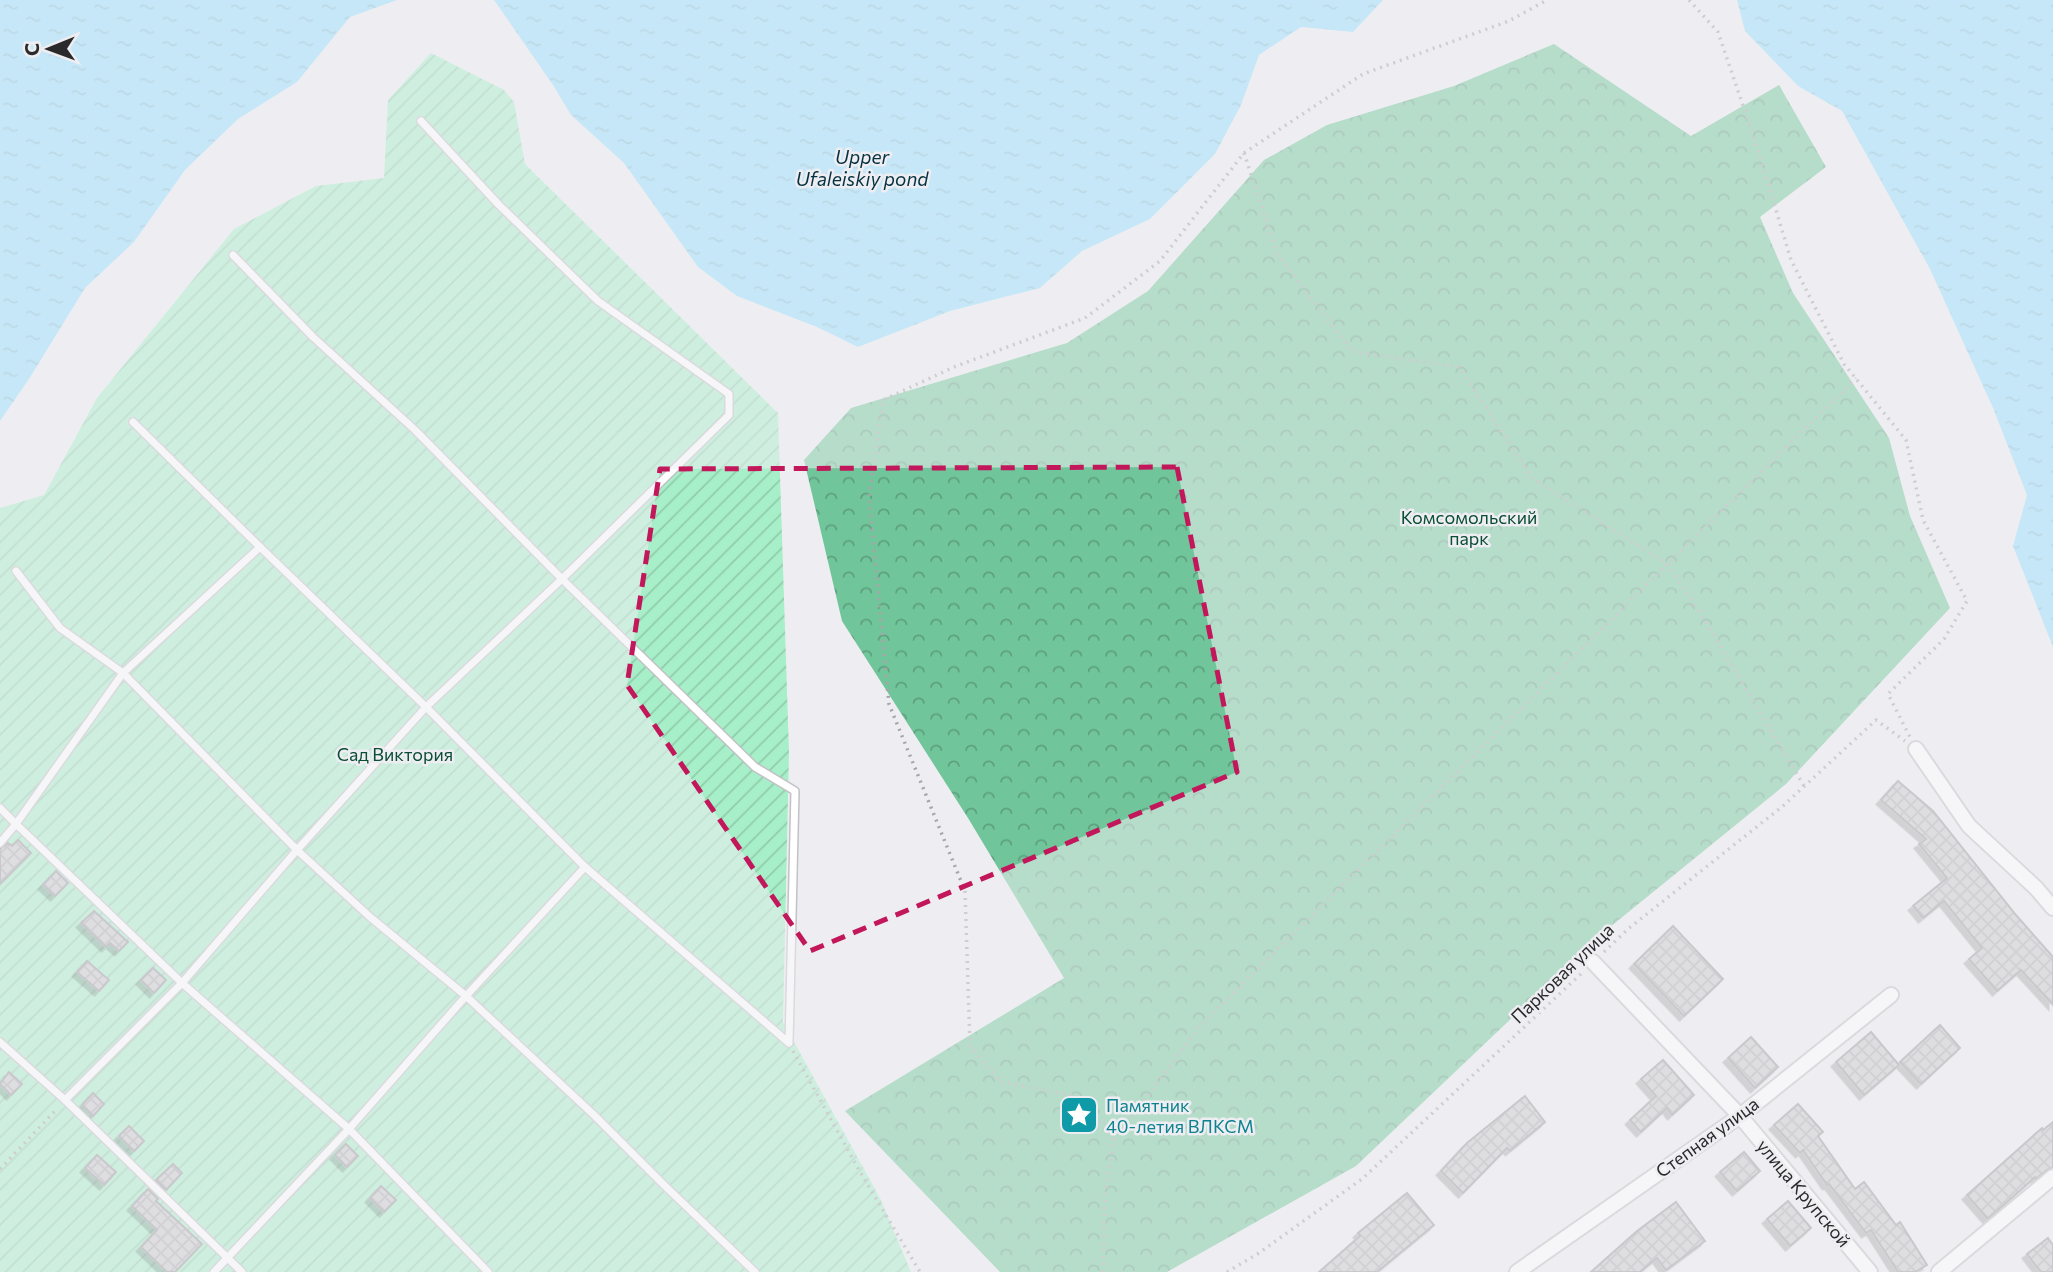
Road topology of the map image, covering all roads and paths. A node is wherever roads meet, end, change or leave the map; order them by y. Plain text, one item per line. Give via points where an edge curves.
1 (1547, 0) edge
2 (1689, 0) edge
3 (421, 121) dead end
4 (1244, 153) junction
5 (233, 256) dead end
6 (1856, 377) junction
7 (133, 422) dead end
8 (260, 547) junction
9 (1667, 564) junction
10 (16, 571) dead end
11 (562, 579) junction
12 (123, 673) junction
13 (426, 707) junction
14 (1916, 748) junction
15 (1804, 786) junction
16 (0, 808) edge
17 (16, 824) junction
18 (0, 844) edge
19 (297, 850) junction
20 (585, 867) junction
21 (2053, 908) edge
22 (1593, 962) junction
23 (182, 983) junction
24 (1891, 995) dead end
25 (466, 996) junction
26 (0, 1042) edge
27 (789, 1043) junction
28 (65, 1100) junction
29 (1740, 1116) junction
30 (349, 1129) junction
31 (1114, 1140) junction
32 (0, 1169) edge
33 (2053, 1177) edge
34 (227, 1259) junction
35 (214, 1272) edge
36 (242, 1272) edge
37 (488, 1272) edge
38 (755, 1272) edge
39 (920, 1272) edge
40 (1103, 1272) edge
41 (1227, 1272) edge
42 (1517, 1272) edge
43 (1870, 1272) edge
44 (1939, 1272) edge

1 - 4 path via 1509,21 1363,74
2 - 6 path via 1718,32 1791,260 1844,364
3 - 11 lane via 598,301 729,394 729,415
4 - 9 path via 1277,254 1353,352 1459,367 1532,478
4 - 31 path via 1160,261 1085,318 954,367 883,400 869,497 889,704 965,891 970,1046 1001,1083 1081,1097
5 - 11 lane
6 - 9 path
6 - 14 path via 1906,440 1923,520 1967,601 1944,639 1888,694
7 - 8 lane
8 - 12 lane
8 - 13 lane
9 - 15 path
9 - 31 path via 1201,1025
10 - 12 lane via 60,628
11 - 13 lane
11 - 27 lane via 755,768 795,790
12 - 17 lane
12 - 19 lane
13 - 19 lane
13 - 20 lane
14 - 15 path, Парковая улица via 1876,720
14 - 21 street via 1969,825
15 - 22 path, Парковая улица
16 - 17 lane
17 - 18 lane
17 - 23 lane
19 - 23 lane
19 - 25 lane
20 - 25 lane
20 - 27 lane
22 - 29 street, улица Крупской
22 - 41 path, Парковая улица via 1362,1179
23 - 28 lane
23 - 30 lane
24 - 29 street, Степная улица
25 - 30 lane
25 - 38 lane
26 - 28 lane
27 - 39 path
28 - 32 path
28 - 34 lane
29 - 42 street, Степная улица
29 - 43 street, улица Крупской
30 - 34 lane
30 - 37 lane
31 - 40 path via 1105,1192
33 - 44 street
34 - 35 lane
34 - 36 lane

